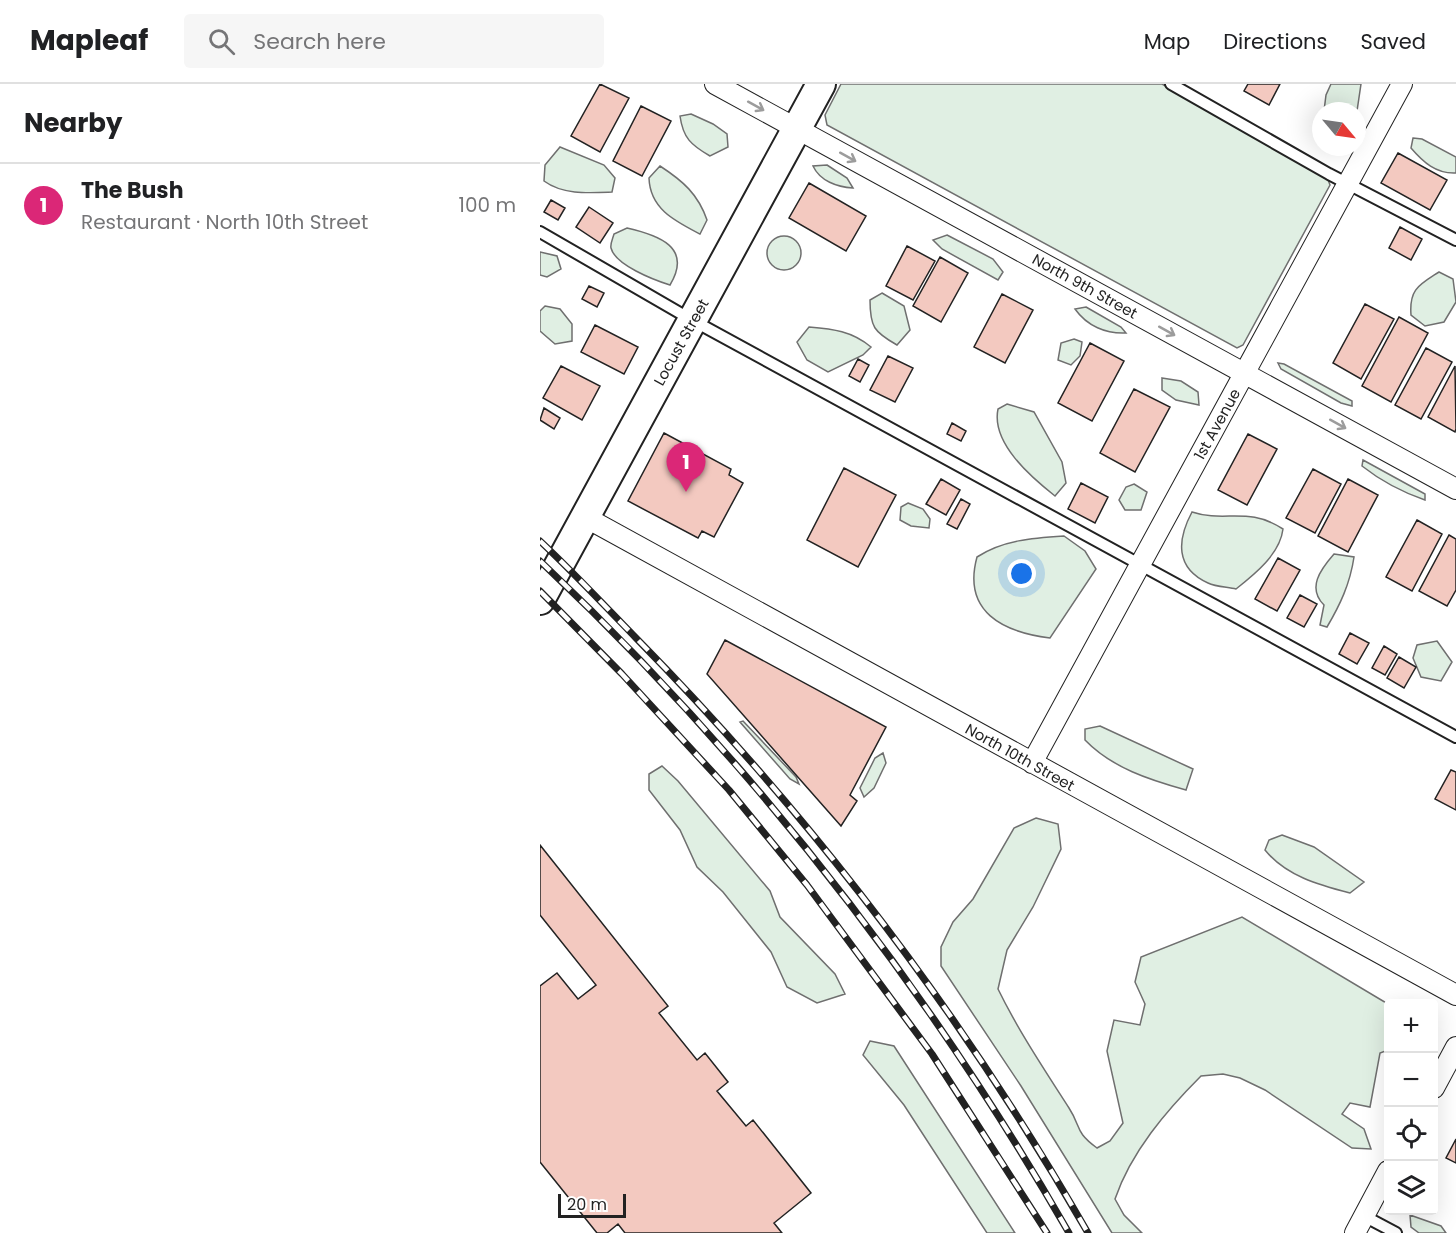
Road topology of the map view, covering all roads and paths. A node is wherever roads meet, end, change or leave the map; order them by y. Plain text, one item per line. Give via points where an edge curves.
1 (715, 84) edge
2 (821, 84) edge
3 (1171, 84) edge
4 (1402, 84) edge
5 (797, 129) junction
6 (1348, 183) junction
7 (540, 232) edge
8 (1456, 240) edge
9 (692, 320) junction
10 (1245, 373) junction
11 (1456, 489) edge
12 (585, 517) junction
13 (1140, 564) junction
14 (540, 600) edge
15 (1456, 737) edge
16 (1032, 763) junction
17 (1456, 995) edge
18 (1456, 1047) edge
19 (1438, 1081) edge
20 (1384, 1180) edge
21 (1364, 1216) junction
22 (1354, 1233) edge
23 (1396, 1233) edge

1 -> 5 street, North 9th Street
2 - 5 street, Locust Street
3 - 6 lane
4 - 6 street, 1st Avenue
5 - 9 street, Locust Street
5 -> 10 street, North 9th Street
6 - 8 lane
6 - 10 street, 1st Avenue
7 - 9 lane
9 - 12 street, Locust Street
9 - 13 lane
10 -> 11 street, North 9th Street
10 - 13 street, 1st Avenue
12 - 14 street, Locust Street
12 - 16 street, North 10th Street
13 - 15 lane
13 - 16 street, 1st Avenue
16 - 17 street, North 10th Street
18 - 19 street
20 - 21 street
21 - 22 street
21 - 23 lane

